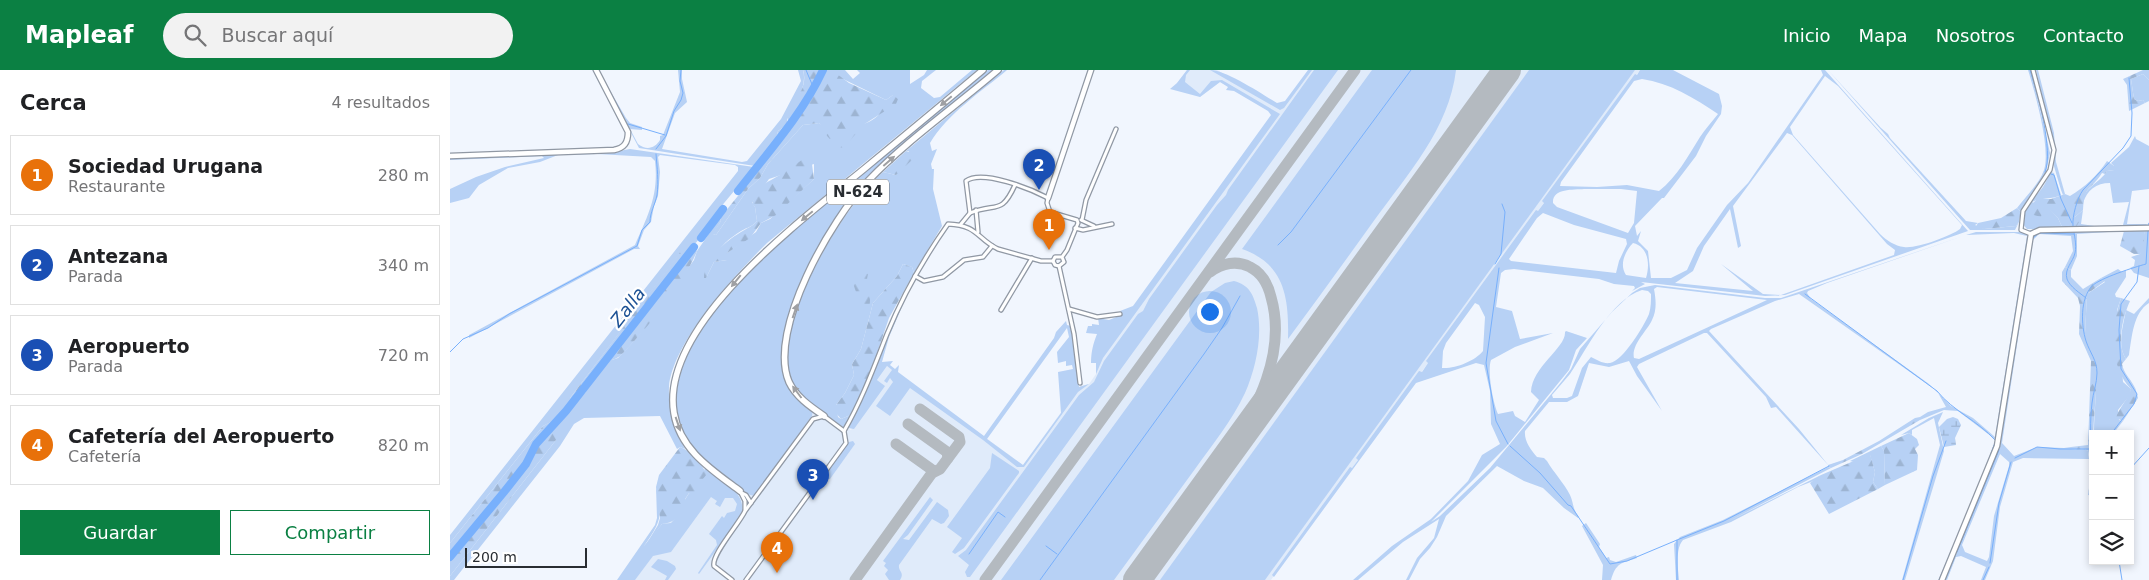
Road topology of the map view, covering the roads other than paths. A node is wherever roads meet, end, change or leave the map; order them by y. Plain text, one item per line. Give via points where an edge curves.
1 (596, 70) edge
2 (983, 70) edge
3 (998, 70) edge
4 (1091, 70) edge
5 (2033, 70) edge
6 (1116, 129) dead end
7 (450, 156) edge
8 (1015, 186) junction
9 (1048, 198) junction
10 (976, 210) junction
11 (970, 213) junction
12 (1077, 220) junction
13 (1082, 220) junction
14 (961, 224) junction
15 (1112, 224) dead end
16 (1094, 226) junction
17 (1076, 228) junction
18 (2149, 228) edge
19 (978, 232) junction
20 (2031, 234) junction
21 (992, 246) junction
22 (1062, 257) junction
23 (1032, 258) junction
24 (1053, 261) junction
25 (1059, 266) junction
26 (916, 276) junction
27 (1069, 309) junction
28 (1001, 310) dead end
29 (1120, 314) dead end
30 (1080, 383) dead end
31 (824, 416) junction
32 (844, 432) junction
33 (740, 491) junction
34 (751, 504) junction
35 (746, 511) junction
36 (732, 580) edge
37 (746, 580) edge
38 (1942, 580) edge

1 - 7 street via 628,132 624,147
2 -> 33 highway, N-624 via 770,246 730,289 683,354 673,388 677,425 695,455
31 -> 3 highway, N-624 via 795,391 786,372 784,353 796,306 824,242 842,211 868,181
4 - 9 street
5 - 20 street via 2054,150 2050,170 2021,218 2021,230
6 - 13 street via 1086,200
8 - 9 street
8 - 10 street via 1008,201 1001,206
8 - 11 street via 990,177 971,178 966,181
9 - 12 street via 1050,212
10 - 11 street
10 - 19 street
11 - 14 street
12 - 13 street
12 - 17 street
13 - 16 street
14 - 19 street
14 - 26 street via 948,224
15 - 16 street
16 - 17 street via 1083,230
17 - 22 street
18 - 20 street via 2036,231
19 - 21 street
20 - 38 street via 1997,446
21 - 23 street
21 - 26 street via 983,257 964,260 943,278 924,281
22 - 24 street via 1057,256
22 - 25 street via 1064,262
23 - 24 street
23 - 28 street
24 - 25 street
25 - 27 street
26 - 32 street
27 - 29 street via 1096,316
27 - 30 street
31 - 32 street
31 - 34 street via 812,419
32 - 37 street via 846,443
33 - 34 street
33 - 35 street
34 - 35 street
35 - 36 street via 713,560 714,566

